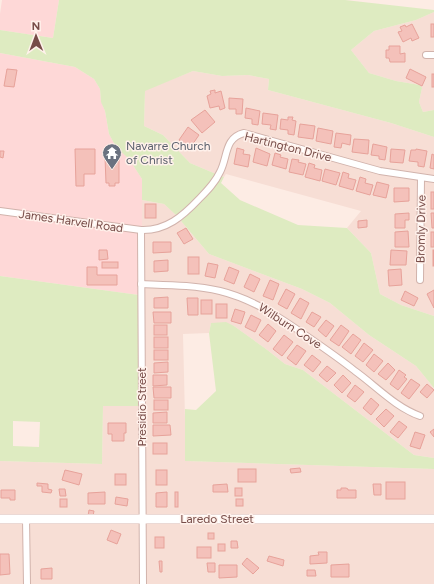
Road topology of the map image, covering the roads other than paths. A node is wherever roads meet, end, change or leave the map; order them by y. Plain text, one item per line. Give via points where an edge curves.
1 (426, 55) dead end
2 (434, 55) edge
3 (421, 178) junction
4 (434, 180) edge
5 (0, 211) edge
6 (141, 230) junction
7 (420, 280) dead end
8 (141, 284) junction
9 (420, 416) dead end
10 (0, 519) edge
11 (26, 519) junction
12 (142, 519) junction
13 (434, 519) edge
14 (27, 584) edge
15 (143, 584) edge

1 - 2 street
3 - 4 street, Hartington Drive
3 - 6 street, Hartington Drive via 380,171 244,133 236,135 231,140 219,174 188,212 167,225 152,230
3 - 7 street, Bromly Drive
5 - 6 street, James Harvell Road
6 - 8 street, Presidio Street
8 - 9 street, Wilburn Cove via 203,287 257,305 344,362 407,411
8 - 12 street, Presidio Street
10 - 11 street, Laredo Street
11 - 12 street, Laredo Street
11 - 14 street
12 - 13 street, Laredo Street
12 - 15 street, Presidio Street

